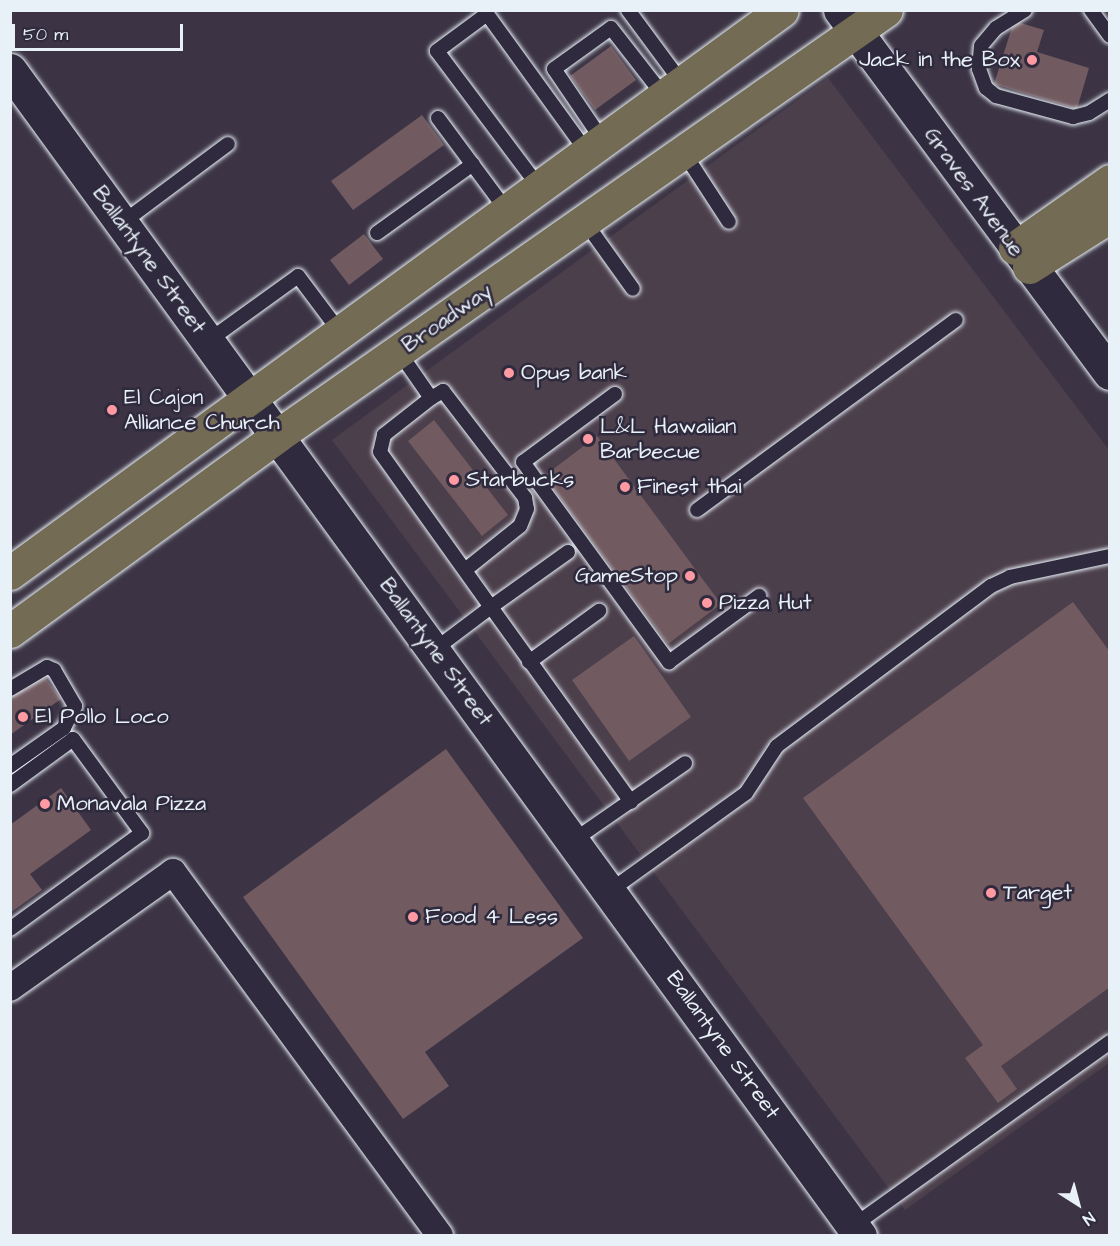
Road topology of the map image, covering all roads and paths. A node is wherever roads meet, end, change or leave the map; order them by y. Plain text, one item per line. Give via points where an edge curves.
1 (628, 10) edge
2 (782, 10) edge
3 (886, 10) edge
4 (1025, 10) edge
5 (1091, 10) edge
6 (848, 22) edge
7 (1110, 36) edge
8 (10, 70) edge
9 (673, 90) junction
10 (1110, 100) edge
11 (438, 118) dead end
12 (228, 144) dead end
13 (595, 147) junction
14 (684, 153) junction
15 (472, 164) junction
16 (1110, 181) edge
17 (539, 188) junction
18 (507, 211) junction
19 (1110, 216) edge
20 (585, 222) junction
21 (729, 222) dead end
22 (122, 223) junction
23 (377, 233) dead end
24 (1022, 257) junction
25 (633, 289) dead end
26 (956, 320) dead end
27 (341, 333) junction
28 (208, 341) junction
29 (399, 352) junction
30 (1110, 373) edge
31 (615, 394) dead end
32 (431, 398) junction
33 (250, 399) junction
34 (277, 436) junction
35 (697, 510) dead end
36 (568, 552) dead end
37 (1110, 556) edge
38 (465, 570) junction
39 (10, 573) edge
40 (759, 596) dead end
41 (491, 607) junction
42 (598, 611) dead end
43 (10, 630) edge
44 (434, 650) junction
45 (529, 662) junction
46 (10, 688) edge
47 (685, 763) dead end
48 (10, 766) edge
49 (10, 785) edge
50 (631, 802) junction
51 (574, 840) junction
52 (611, 890) junction
53 (10, 929) edge
54 (10, 988) edge
55 (1110, 1042) edge
56 (857, 1231) edge
57 (440, 1236) edge

1 - 9 lane
2 - 9 main road
3 - 6 main road, Broadway
4 - 10 lane via 996,28 981,46 979,69 986,88 996,96 1073,117 1089,113
5 - 7 lane
6 - 14 main road, Broadway
6 - 24 main road, Graves Avenue
8 - 22 main road, Ballantyne Street
9 - 13 main road
9 - 13 lane via 611,28 554,69
11 - 15 lane
12 - 22 lane
13 - 17 main road
13 - 17 lane via 487,14 445,44 437,51
14 - 20 main road, Broadway
14 - 21 lane
15 - 18 lane
15 - 23 lane
16 - 24 main road
17 - 18 main road
18 - 27 main road
19 - 24 main road
20 - 25 lane
20 - 29 main road, Broadway
22 - 28 main road, Ballantyne Street
24 - 30 main road, Graves Avenue
26 - 35 lane
27 - 28 lane via 298,276
27 - 33 main road
28 - 33 main road, Ballantyne Street
29 - 32 lane
29 - 34 main road, Broadway
31 - 40 lane via 523,462 669,662
32 - 38 lane via 384,435 380,452
32 - 38 lane via 443,391 525,498 520,526
33 - 34 main road, Ballantyne Street
33 - 39 main road
34 - 43 main road, Broadway
34 - 44 main road, Ballantyne Street
36 - 41 lane
37 - 52 lane via 1011,576 991,586 777,746 746,793
38 - 41 lane
41 - 44 lane
41 - 45 lane
42 - 45 lane
44 - 51 main road, Ballantyne Street
45 - 50 lane
46 - 48 lane via 47,667 54,670 75,706 64,728
47 - 50 lane
49 - 53 lane via 73,739 142,832
50 - 51 lane
51 - 52 main road, Ballantyne Street
52 - 56 main road, Ballantyne Street
54 - 57 street via 172,872
55 - 56 lane

